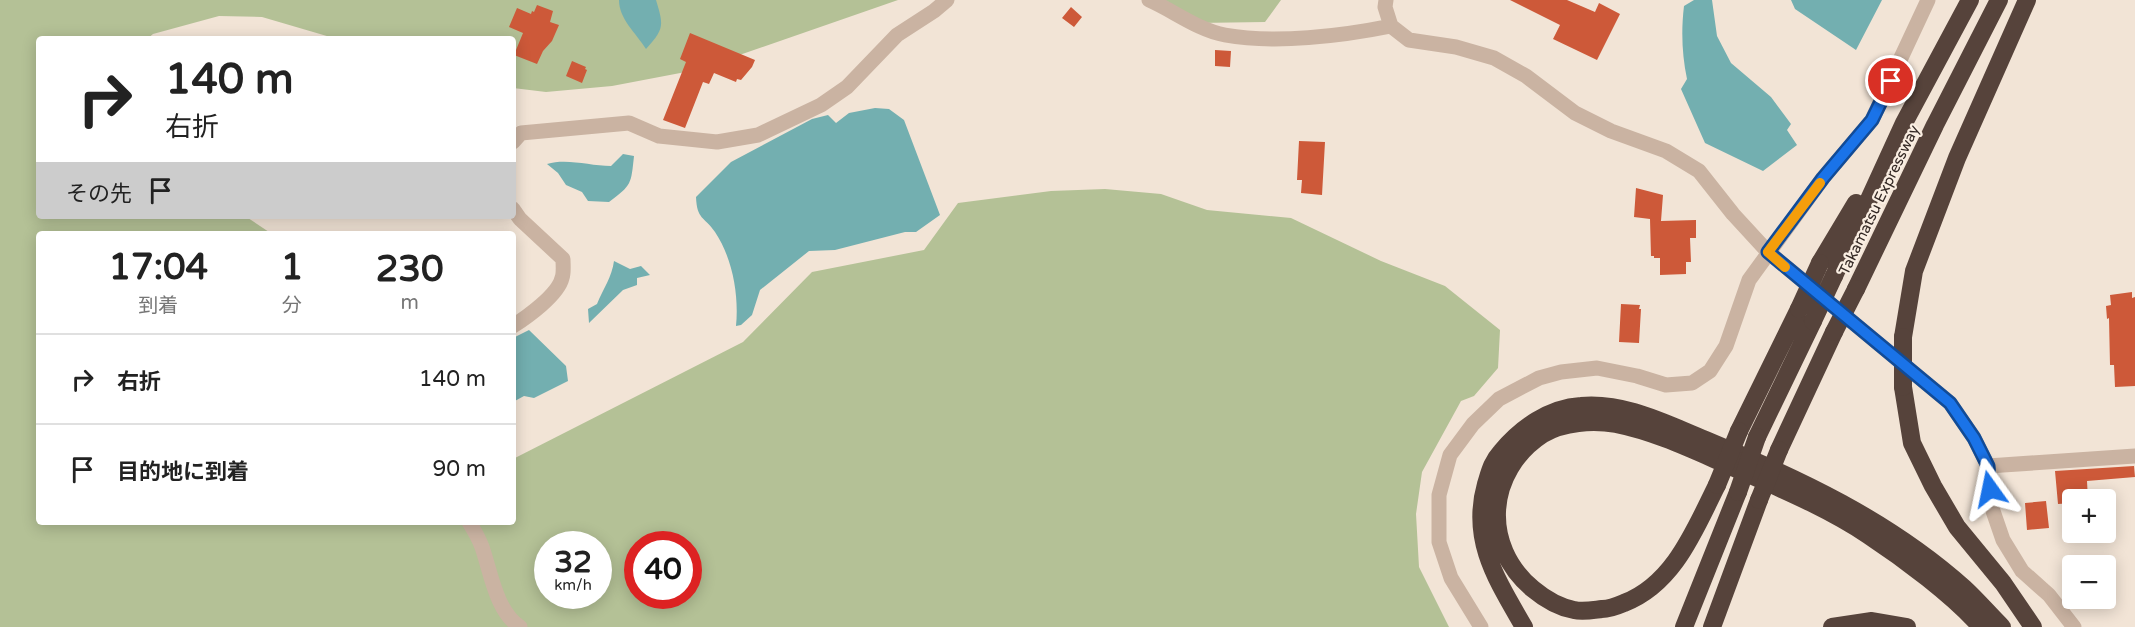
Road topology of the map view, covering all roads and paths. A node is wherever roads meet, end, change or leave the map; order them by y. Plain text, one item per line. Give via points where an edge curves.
1 (947, 0) edge
2 (1149, 0) edge
3 (1386, 0) edge
4 (1928, 0) edge
5 (1970, 0) edge
6 (1999, 0) edge
7 (2027, 0) edge
8 (1391, 26) junction
9 (1904, 123) junction
10 (516, 139) edge
11 (516, 213) edge
12 (1768, 252) junction
13 (516, 324) edge
14 (2135, 456) edge
15 (1988, 466) junction
16 (471, 525) edge
17 (520, 627) edge
18 (1481, 627) edge
19 (1524, 627) edge
20 (1684, 627) edge
21 (1712, 627) edge
22 (1832, 627) edge
23 (1906, 627) edge
24 (1981, 627) edge
25 (2002, 627) edge
26 (2033, 627) edge
27 (2074, 627) edge

1 - 10 street via 897,35 847,87 821,105 758,135 717,142 659,136 629,123 521,133
2 - 8 street via 1224,35 1308,37
3 - 8 street
4 - 12 street via 1872,120
5 - 9 highway, Takamatsu Expressway
6 - 21 highway, Takamatsu Expressway, bridge via 1779,450
7 - 26 highway, bridge via 1957,158 1914,271 1903,337 1903,387 1912,443 1933,486 1957,527
8 - 12 street via 1409,40 1494,58 1526,76 1575,113 1674,156 1699,171
9 - 20 highway, Takamatsu Expressway, bridge via 1757,437
9 - 24 highway, bridge via 1820,263 1739,431 1717,485 1667,574 1639,597 1609,609 1574,610 1546,600 1523,581 1504,555 1496,520 1502,484 1518,456 1544,434 1574,423 1614,424 1654,434 1711,458 1797,496 1868,535 1925,577
11 - 13 street via 563,259 562,278 555,291
12 - 15 street via 1950,403
12 - 18 street via 1749,280 1726,346 1710,371 1692,383 1666,385 1597,368 1561,372 1539,378 1499,399 1473,424 1450,455 1439,495 1439,542 1451,578
14 - 15 street
15 - 27 street via 1993,512 2003,540 2022,571
16 - 17 street via 499,599
19 - 25 highway via 1483,545 1481,502 1492,462 1514,436 1543,416 1579,405 1610,406 1651,417 1784,472 1847,505 1908,544 1963,588
22 - 23 highway via 1872,621

